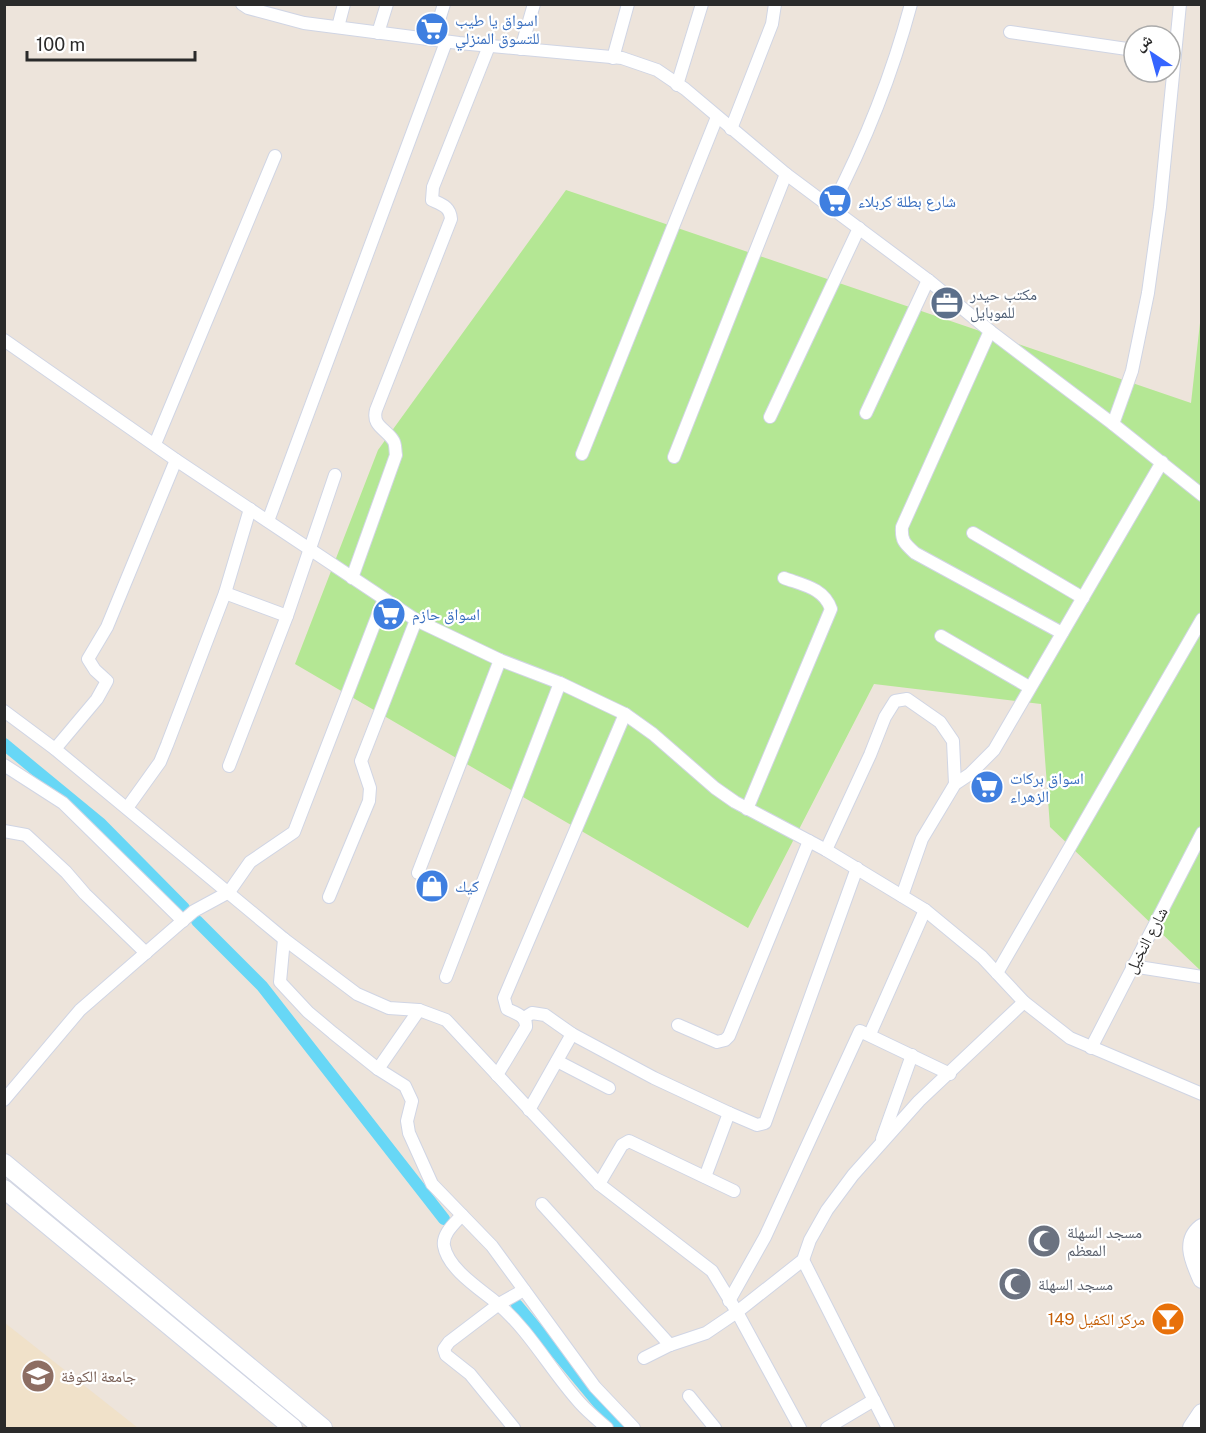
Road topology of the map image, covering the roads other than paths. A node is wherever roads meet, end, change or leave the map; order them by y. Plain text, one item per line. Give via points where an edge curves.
1 (242, 4) edge
2 (344, 4) edge
3 (387, 4) edge
4 (444, 4) edge
5 (534, 4) edge
6 (628, 4) edge
7 (702, 4) edge
8 (775, 4) edge
9 (911, 4) edge
10 (1180, 4) edge
11 (1177, 24) edge
12 (338, 27) junction
13 (1010, 32) dead end
14 (378, 33) junction
15 (433, 40) junction
16 (446, 42) junction
17 (489, 46) junction
18 (1122, 48) edge
19 (521, 49) junction
20 (613, 57) junction
21 (1170, 84) edge
22 (677, 85) junction
23 (717, 117) junction
24 (731, 129) junction
25 (275, 156) dead end
26 (786, 174) junction
27 (831, 208) junction
28 (859, 228) junction
29 (928, 280) junction
30 (990, 331) junction
31 (4, 340) edge
32 (866, 412) dead end
33 (770, 417) dead end
34 (1113, 424) junction
35 (155, 444) junction
36 (582, 454) dead end
37 (674, 457) dead end
38 (176, 460) junction
39 (1162, 462) junction
40 (335, 475) dead end
41 (1202, 495) edge
42 (250, 509) junction
43 (268, 522) junction
44 (973, 533) dead end
45 (310, 549) junction
46 (352, 578) junction
47 (784, 578) dead end
48 (225, 593) junction
49 (1083, 598) junction
50 (384, 599) junction
51 (287, 616) junction
52 (1202, 619) edge
53 (417, 620) junction
54 (1062, 633) junction
55 (941, 636) dead end
56 (500, 660) junction
57 (560, 683) junction
58 (1029, 687) junction
59 (4, 711) edge
60 (625, 714) junction
61 (55, 749) junction
62 (4, 765) edge
63 (230, 766) dead end
64 (955, 784) junction
65 (127, 808) junction
66 (747, 809) junction
67 (4, 831) edge
68 (1202, 833) edge
69 (809, 841) junction
70 (826, 850) junction
71 (857, 868) junction
72 (418, 873) dead end
73 (229, 892) junction
74 (902, 896) junction
75 (329, 897) dead end
76 (925, 909) junction
77 (183, 921) junction
78 (285, 939) junction
79 (146, 953) junction
80 (1132, 966) junction
81 (997, 973) junction
82 (446, 977) dead end
83 (1202, 977) edge
84 (1024, 1002) junction
85 (419, 1010) junction
86 (524, 1018) junction
87 (678, 1025) dead end
88 (572, 1034) junction
89 (870, 1034) junction
90 (1091, 1047) junction
91 (912, 1055) junction
92 (557, 1060) junction
93 (378, 1069) junction
94 (950, 1074) junction
95 (497, 1075) junction
96 (609, 1088) dead end
97 (1202, 1094) edge
98 (4, 1100) edge
99 (530, 1110) junction
100 (729, 1113) junction
101 (880, 1146) junction
102 (4, 1163) edge
103 (705, 1177) junction
104 (599, 1185) junction
105 (4, 1189) edge
106 (734, 1191) dead end
107 (542, 1204) dead end
108 (462, 1215) junction
109 (1202, 1228) edge
110 (803, 1260) junction
111 (1202, 1280) edge
112 (524, 1290) junction
113 (729, 1301) junction
114 (499, 1304) junction
115 (738, 1312) junction
116 (670, 1345) junction
117 (644, 1358) dead end
118 (689, 1396) dead end
119 (874, 1400) junction
120 (1202, 1413) edge
121 (293, 1428) edge
122 (322, 1428) edge
123 (514, 1428) edge
124 (607, 1428) edge
125 (634, 1428) edge
126 (715, 1428) edge
127 (800, 1428) edge
128 (827, 1428) edge
129 (888, 1428) edge
130 (1192, 1428) edge

1 - 12 street via 304,23
2 - 12 street
3 - 14 street
4 - 15 street
5 - 19 street
6 - 20 street
7 - 22 street
8 - 24 street via 772,24
9 - 27 street via 880,101
10 - 11 street
12 - 14 street
13 - 18 street
14 - 15 street
15 - 16 street
16 - 17 street
16 - 43 street
17 - 19 street
17 - 46 street via 433,187 432,200 446,207 452,219 374,417 394,442 396,455
19 - 20 street
20 - 22 street via 657,70
21 - 34 street via 1160,207 1148,293 1132,371
22 - 23 street
23 - 24 street
23 - 36 street
24 - 26 street
25 - 35 street
26 - 27 street
26 - 37 street
27 - 28 street
28 - 29 street
28 - 33 street
29 - 30 street
29 - 32 street
30 - 34 street
30 - 54 street via 902,527 901,537 915,553
31 - 35 street
34 - 39 street
35 - 38 street
38 - 42 street
38 - 61 street via 107,627 88,659 107,681 98,699
39 - 41 street
39 - 49 street
40 - 45 street
42 - 43 street
42 - 48 street
43 - 45 street
44 - 49 street
45 - 46 street
45 - 51 street
46 - 50 street
47 - 66 street via 818,590 831,609
48 - 51 street
48 - 65 street via 160,762
49 - 54 street
50 - 53 street
50 - 73 street via 294,832 250,862
51 - 63 street
52 - 81 street
53 - 56 street
53 - 75 street via 361,761 370,788 369,801
54 - 58 street
55 - 58 street
56 - 57 street
56 - 72 street
57 - 60 street
57 - 82 street
58 - 64 street via 994,750
59 - 61 street
60 - 66 street via 715,788
60 - 86 street via 504,998 507,1008
61 - 65 street
62 - 77 street via 63,803
64 - 70 street via 953,741 940,722 907,699 895,701
64 - 74 street via 922,839
65 - 73 street
66 - 69 street
67 - 79 street via 26,835
68 - 80 street, شارع النخيل
69 - 70 street
69 - 87 street via 729,1036 717,1042
70 - 71 street
71 - 74 street
71 - 100 street via 765,1123 757,1125
73 - 77 street
73 - 78 street
74 - 76 street
76 - 81 street
76 - 89 street
77 - 79 street
78 - 85 street via 357,994 389,1008
78 - 93 street via 280,982 308,1012
79 - 98 street via 80,1010
80 - 83 street
80 - 90 street, شارع النخيل
81 - 84 street
84 - 90 street via 1061,1032
84 - 94 street
85 - 93 street
85 - 95 street via 446,1020
86 - 88 street via 532,1013 545,1015
86 - 95 street via 526,1027
88 - 92 street
88 - 100 street
89 - 91 street
89 - 113 street via 860,1031 765,1238
90 - 97 street
91 - 94 street
91 - 101 street
92 - 96 street
92 - 99 street
93 - 108 street via 405,1086 412,1101 407,1121 409,1132 432,1184
94 - 101 street via 919,1101
95 - 99 street
99 - 104 street
100 - 103 street
101 - 110 street via 827,1210
102 - 122 main road
103 - 104 street via 629,1141 622,1145
103 - 106 street
104 - 113 street via 712,1271
105 - 121 main road
107 - 116 street
108 - 112 street via 492,1246
108 - 114 street via 445,1235 444,1246 466,1279
109 - 111 main road via 1191,1246
110 - 115 street
110 - 119 street
112 - 114 street
112 - 125 street via 595,1387
113 - 115 street
114 - 123 street via 444,1349
114 - 124 street via 580,1402
115 - 116 street via 706,1333
115 - 127 street
116 - 117 street
118 - 126 street
119 - 128 street
119 - 129 street
120 - 130 main road

